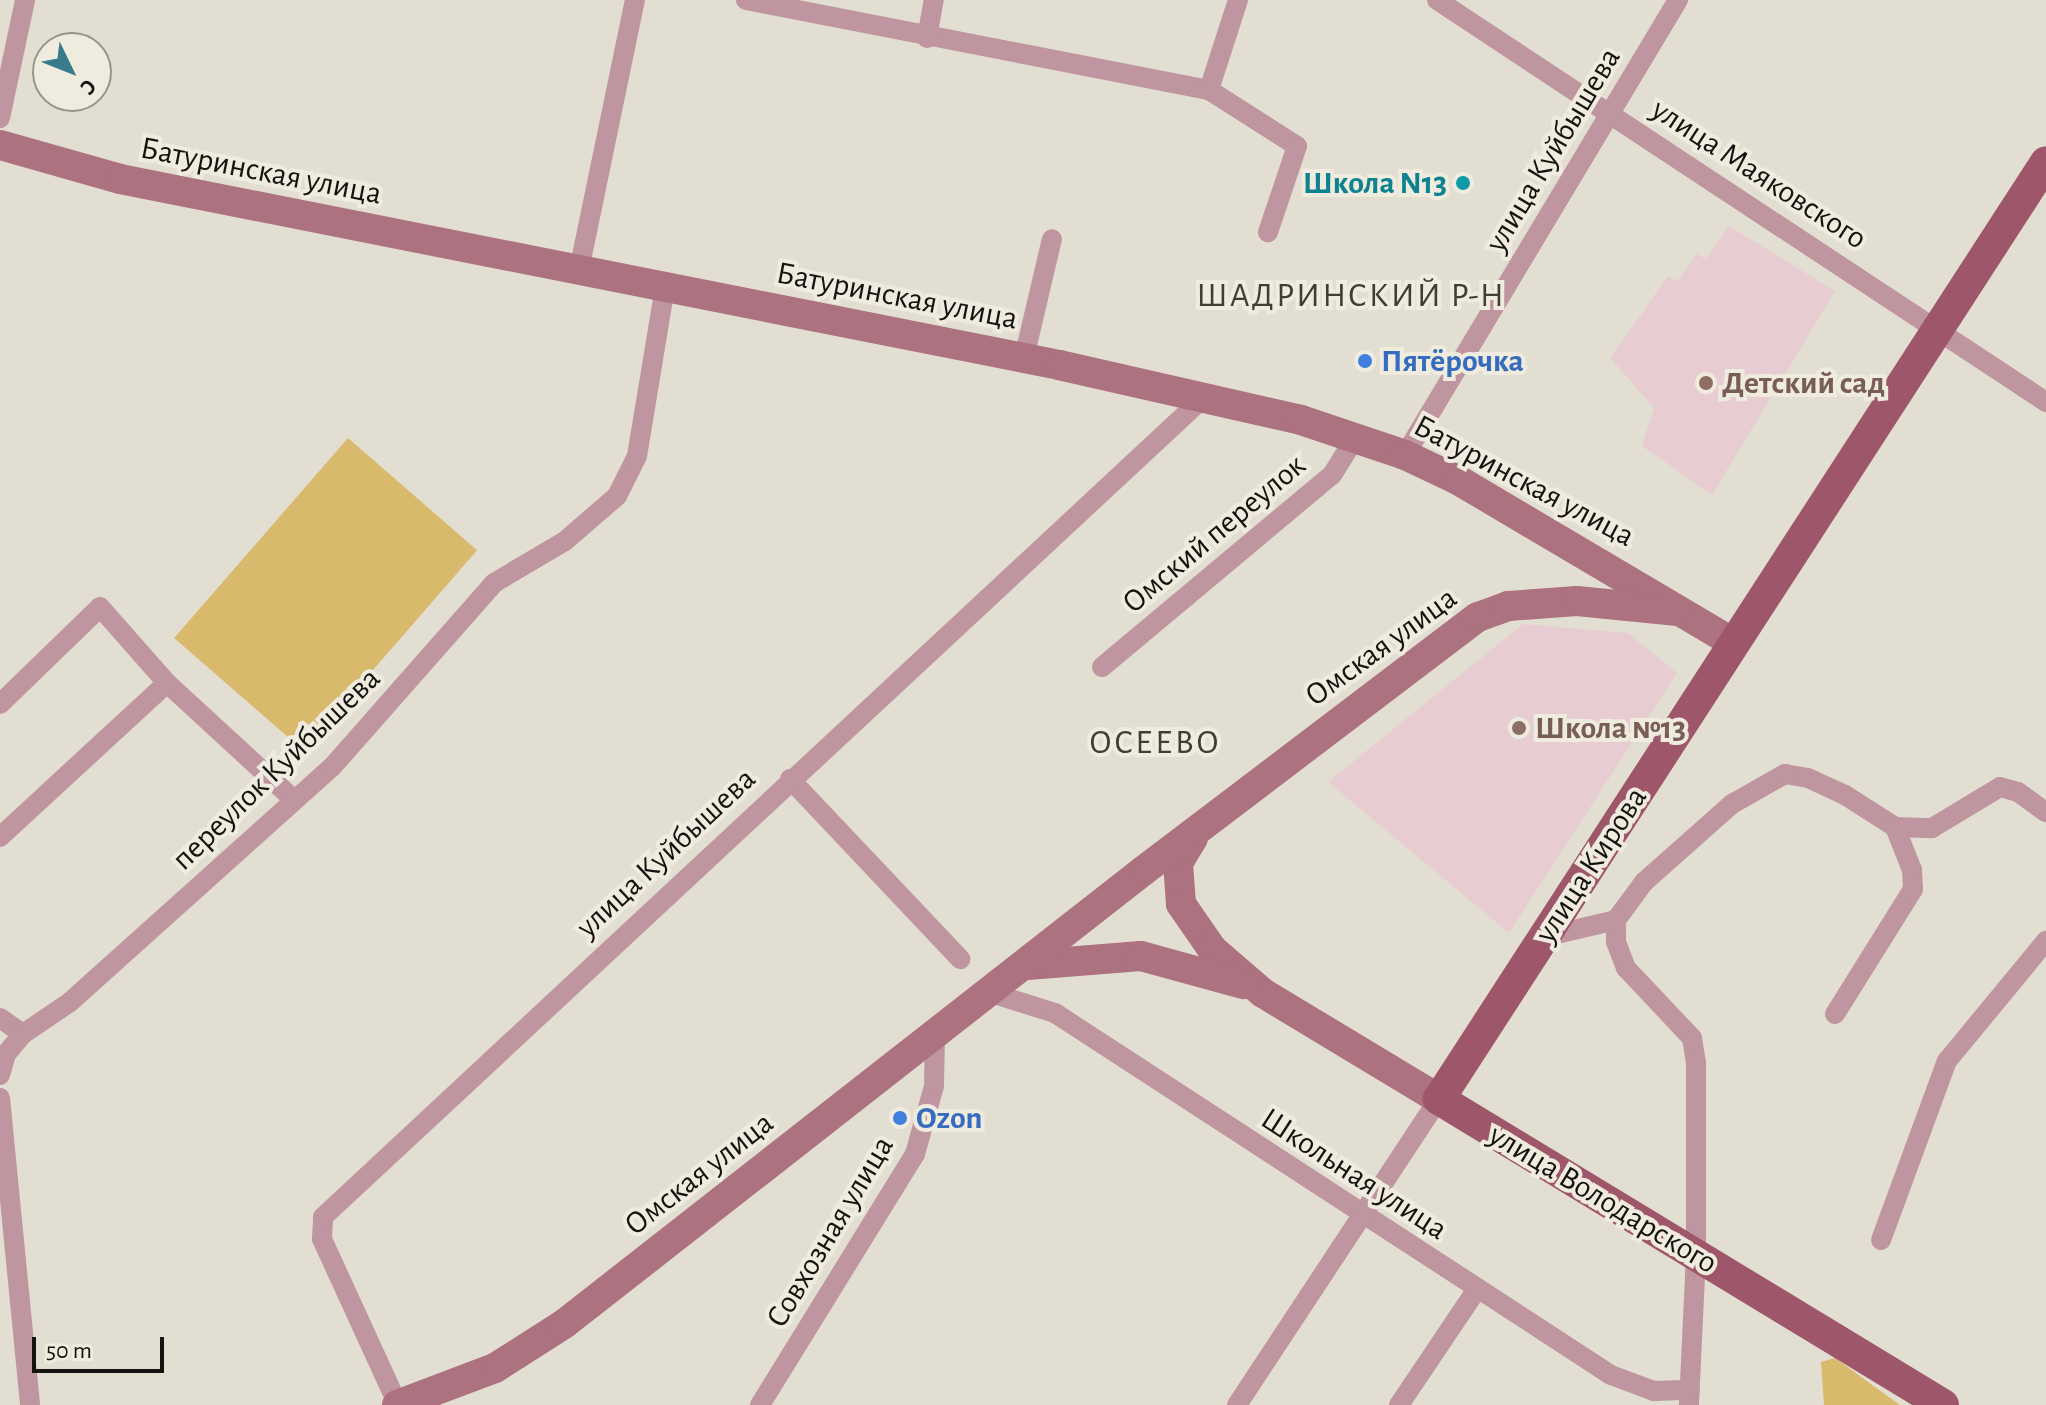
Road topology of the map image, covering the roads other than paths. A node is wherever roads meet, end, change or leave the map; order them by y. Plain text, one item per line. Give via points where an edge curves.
1 (25, 0) edge
2 (635, 0) edge
3 (746, 0) edge
4 (934, 0) edge
5 (1238, 0) edge
6 (1437, 0) edge
7 (1678, 0) edge
8 (927, 38) junction
9 (1209, 90) junction
10 (1610, 114) junction
11 (0, 118) edge
12 (0, 145) edge
13 (2046, 162) edge
14 (1268, 232) dead end
15 (1052, 239) dead end
16 (579, 270) junction
17 (665, 287) junction
18 (1939, 327) junction
19 (1024, 358) junction
20 (1203, 398) junction
21 (2046, 402) edge
22 (1355, 438) junction
23 (1405, 455) junction
24 (1684, 611) junction
25 (1734, 643) junction
26 (1102, 667) dead end
27 (167, 683) junction
28 (0, 704) edge
29 (790, 779) junction
30 (292, 798) junction
31 (2046, 812) edge
32 (1895, 827) junction
33 (1199, 830) junction
34 (0, 837) edge
35 (1121, 889) junction
36 (1181, 904) junction
37 (1616, 920) junction
38 (1544, 937) junction
39 (2046, 941) edge
40 (1141, 956) junction
41 (960, 959) dead end
42 (1026, 965) junction
43 (991, 993) junction
44 (1263, 993) junction
45 (1835, 1014) dead end
46 (0, 1018) edge
47 (23, 1034) junction
48 (935, 1035) junction
49 (0, 1075) edge
50 (0, 1098) edge
51 (1439, 1099) junction
52 (2, 1154) edge
53 (1363, 1215) junction
54 (1881, 1240) dead end
55 (1696, 1255) junction
56 (1477, 1289) junction
57 (1690, 1398) edge
58 (30, 1405) edge
59 (397, 1405) edge
60 (760, 1405) edge
61 (1237, 1405) edge
62 (1399, 1405) edge
63 (1943, 1405) edge

1 - 11 street
2 - 16 street
3 - 8 street
4 - 8 street
5 - 9 street
6 - 10 street, улица Маяковского
7 - 10 street, улица Куйбышева
8 - 9 street
9 - 14 street via 1297,146
10 - 18 street, улица Маяковского
10 - 23 street, улица Куйбышева
12 - 16 street, Батуринская улица via 120,179
13 - 18 main road, улица Кирова
15 - 19 street
16 - 17 street, Батуринская улица
17 - 19 street, Батуринская улица
17 - 30 street, переулок Куйбышева via 637,456 617,496 565,541 494,583 383,714
18 - 21 street, улица Маяковского
18 - 25 main road, улица Кирова
19 - 20 street, Батуринская улица
20 - 22 street, Батуринская улица
20 - 29 street, улица Куйбышева
22 - 23 street, Батуринская улица
22 - 26 street, Омский переулок via 1332,475
23 - 24 street, Батуринская улица via 1507,507
24 - 25 street, Батуринская улица
24 - 33 street, Омская улица via 1577,601 1508,606 1478,617
25 - 38 main road, улица Кирова
27 - 28 street via 100,607
27 - 30 street
27 - 34 street
29 - 41 street
29 - 59 street, улица Куйбышева via 323,1217 322,1239
30 - 47 street, переулок Куйбышева via 70,1002
31 - 32 street via 2018,792 2000,787 1932,828
32 - 37 street via 1845,795 1785,774 1756,787 1721,814 1644,882
32 - 45 street via 1912,870 1913,889
33 - 35 street, Омская улица
33 - 36 street, Омская улица via 1178,863
35 - 36 street via 1157,883
35 - 40 street via 1110,911 1111,931 1122,948
35 - 42 street, Омская улица
36 - 40 street via 1184,923 1176,942 1160,954
36 - 44 street, улица Володарского via 1212,949
37 - 38 street
37 - 55 street via 1616,942 1626,968 1692,1038
38 - 51 main road, улица Кирова
39 - 54 street via 1947,1061
40 - 42 street
40 - 44 street, улица Володарского via 1219,975
42 - 43 street, Омская улица
43 - 48 street, Омская улица
43 - 53 street, Школьная улица via 1055,1013
44 - 51 street, улица Володарского
46 - 47 street
47 - 49 street, переулок Куйбышева via 6,1054
48 - 59 street, Омская улица via 530,1348 460,1384
48 - 60 street, Совхозная улица via 934,1086 915,1154
50 - 52 street
51 - 53 street, улица Кирова
51 - 55 main road, улица Володарского
52 - 58 street
53 - 56 street, Школьная улица
53 - 61 street, улица Кирова
55 - 57 street
55 - 63 main road, улица Володарского
56 - 57 street, Школьная улица via 1611,1375
56 - 62 street

